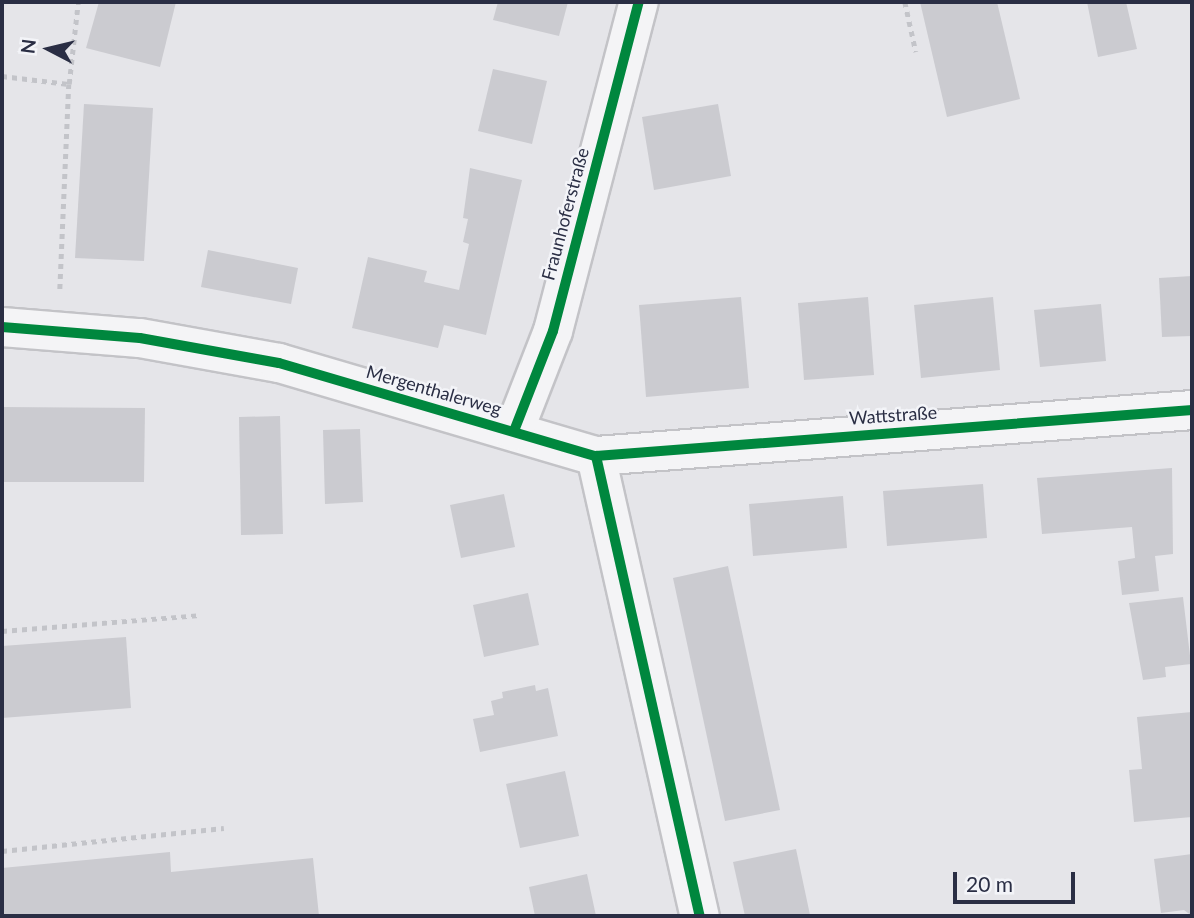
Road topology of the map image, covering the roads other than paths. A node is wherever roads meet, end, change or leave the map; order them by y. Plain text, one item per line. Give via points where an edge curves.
1 (639, 2) edge
2 (2, 327) edge
3 (1192, 410) edge
4 (514, 431) junction
5 (596, 456) junction
6 (699, 916) edge

1 - 4 street, Fraunhoferstraße via 552,331
2 - 4 street, Mergenthalerweg via 140,338 279,363
3 - 5 street, Wattstraße
4 - 5 street, Mergenthalerweg
5 - 6 street

